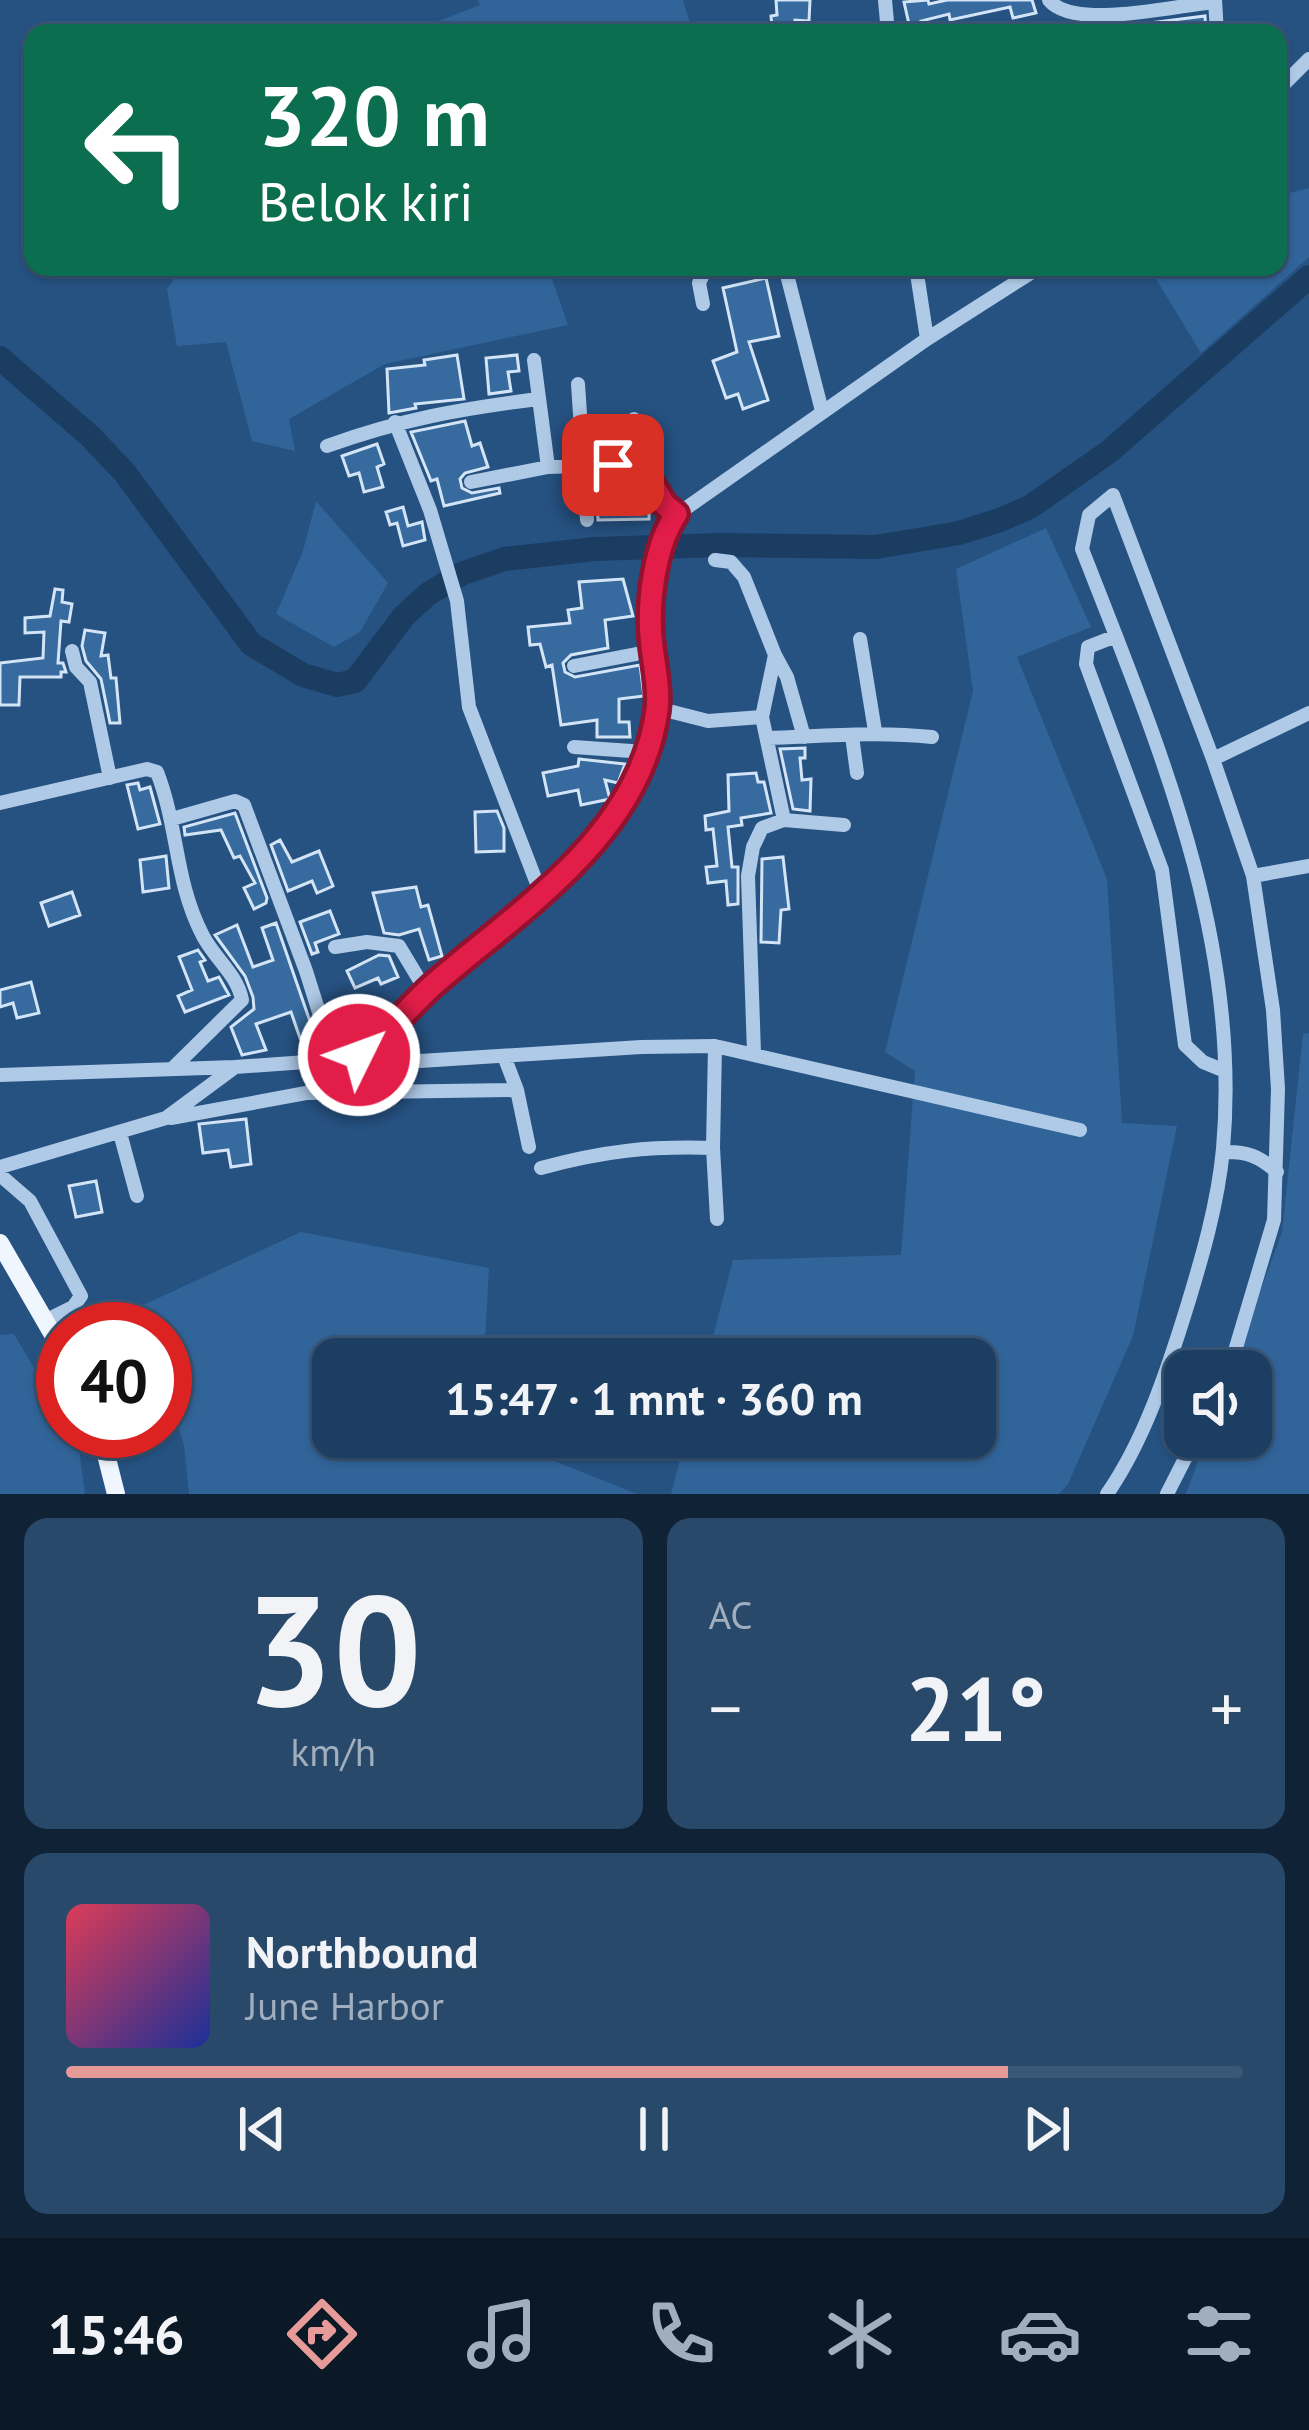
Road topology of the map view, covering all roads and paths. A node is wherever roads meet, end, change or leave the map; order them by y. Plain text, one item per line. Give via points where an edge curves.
1 (1048, 0) edge
2 (1215, 1) edge
3 (1309, 59) edge
4 (1287, 81) edge
5 (702, 276) edge
6 (787, 276) edge
7 (917, 276) edge
8 (1026, 276) edge
9 (703, 304) dead end
10 (927, 339) junction
11 (535, 360) dead end
12 (578, 384) dead end
13 (538, 399) junction
14 (822, 411) junction
15 (634, 419) dead end
16 (395, 422) junction
17 (327, 446) dead end
18 (640, 464) junction
19 (548, 467) junction
20 (585, 467) junction
21 (471, 482) dead end
22 (674, 516) junction
23 (586, 520) dead end
24 (715, 560) dead end
25 (1116, 636) junction
26 (860, 639) dead end
27 (73, 651) dead end
28 (652, 651) junction
29 (775, 655) junction
30 (574, 666) dead end
31 (657, 708) junction
32 (1309, 713) edge
33 (762, 717) junction
34 (875, 731) junction
35 (852, 736) junction
36 (804, 737) junction
37 (932, 737) dead end
38 (769, 738) junction
39 (574, 747) dead end
40 (646, 752) junction
41 (1213, 759) junction
42 (857, 773) dead end
43 (110, 778) junction
44 (0, 803) edge
45 (172, 819) junction
46 (784, 820) junction
47 (844, 825) dead end
48 (1309, 866) edge
49 (1253, 876) junction
50 (541, 894) junction
51 (335, 947) dead end
52 (426, 991) junction
53 (716, 1051) junction
54 (754, 1053) junction
55 (359, 1055) junction
56 (334, 1060) junction
57 (174, 1067) junction
58 (235, 1067) junction
59 (1226, 1071) junction
60 (510, 1072) junction
61 (0, 1075) edge
62 (166, 1118) junction
63 (1080, 1130) dead end
64 (121, 1133) junction
65 (529, 1147) dead end
66 (713, 1148) junction
67 (1223, 1152) junction
68 (541, 1168) dead end
69 (0, 1171) edge
70 (1277, 1172) junction
71 (137, 1196) dead end
72 (717, 1219) dead end
73 (0, 1243) edge
74 (77, 1302) edge
75 (36, 1305) edge
76 (1236, 1350) edge
77 (107, 1458) edge
78 (1185, 1458) edge
79 (116, 1494) edge
80 (1107, 1494) edge
81 (1167, 1494) edge

1 - 2 street via 1108,17
3 - 4 street
5 - 9 street
6 - 14 street
7 - 10 street
8 - 10 street
10 - 14 street
11 - 13 street
12 - 20 street
13 - 16 street
13 - 19 street
14 - 22 street
15 - 18 street
16 - 17 street
16 - 50 street via 457,601 469,707
18 - 20 street
18 - 22 street
19 - 20 street
19 - 21 street
20 - 23 street
22 - 28 street via 651,605
24 - 29 street via 731,562 744,577
25 - 41 street via 1082,549 1089,515 1114,495
25 - 59 street via 1169,771 1203,892
25 - 59 street via 1088,646 1086,664 1162,870 1185,1045
26 - 34 street
27 - 43 street via 89,682
28 - 30 street
28 - 31 street
29 - 33 street
29 - 36 street
31 - 33 street via 708,721
31 - 40 street
32 - 41 street
33 - 38 street
34 - 35 street
34 - 37 street
35 - 36 street
35 - 42 street
36 - 38 street
38 - 46 street
39 - 40 street
40 - 50 street via 597,840
41 - 49 street
43 - 44 street
43 - 45 street via 155,770
45 - 56 street via 244,805
45 - 57 street via 182,887 242,1000
46 - 47 street
46 - 54 street via 762,828 748,876
48 - 49 street
49 - 70 street via 1273,1010
50 - 52 street
51 - 52 street via 399,946
52 - 55 street
53 - 54 street
53 - 60 street via 641,1046
53 - 66 street
54 - 63 street
55 - 56 street
55 - 60 street
56 - 58 street
57 - 58 street
57 - 61 street
58 - 62 street
59 - 67 street
60 - 62 street via 306,1093
60 - 65 street
62 - 64 street
64 - 69 street
64 - 71 street
66 - 68 street via 642,1146
66 - 72 street
67 - 70 street via 1262,1158
67 - 80 street via 1168,1366
69 - 74 street via 29,1201 81,1296
70 - 76 street via 1267,1252
73 - 75 main road
77 - 79 main road
78 - 81 street

